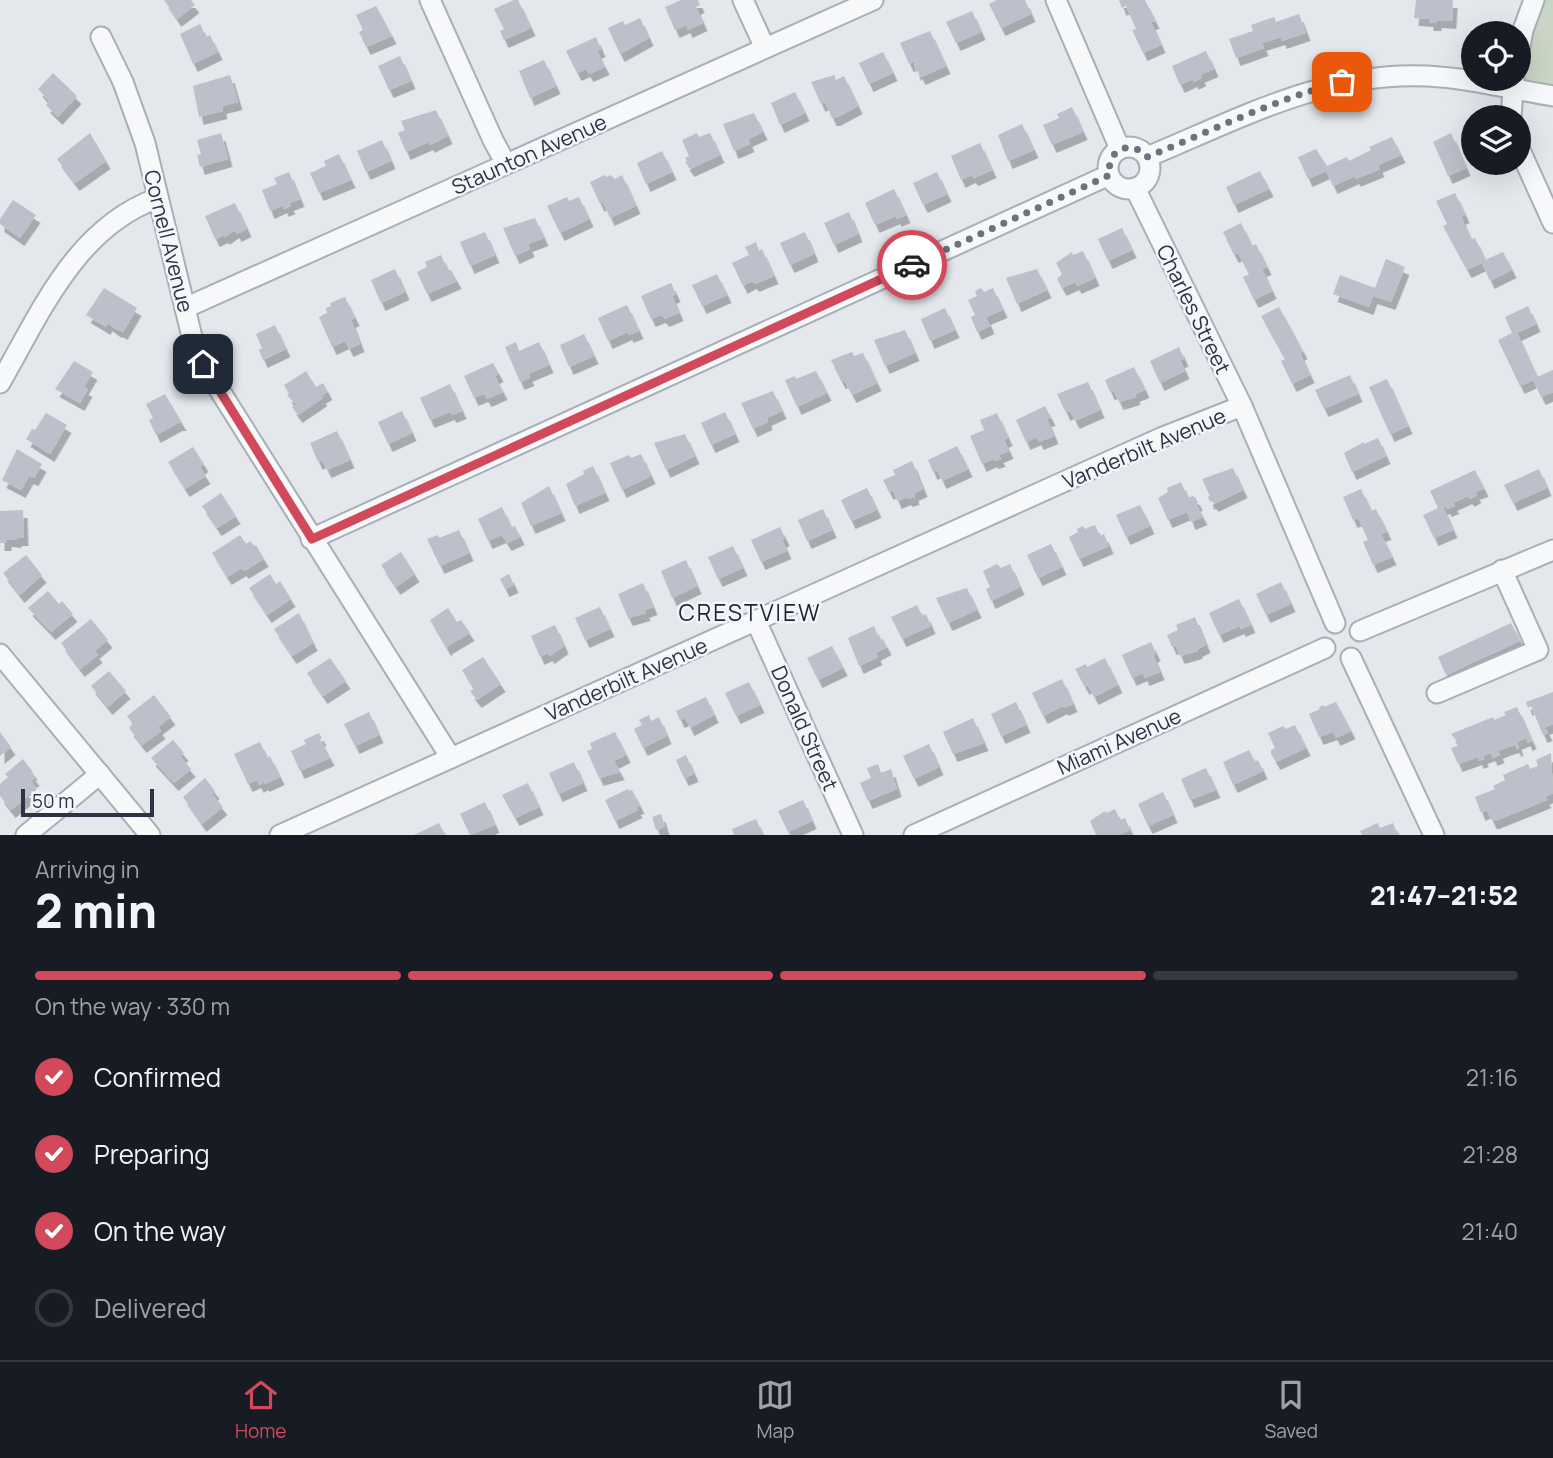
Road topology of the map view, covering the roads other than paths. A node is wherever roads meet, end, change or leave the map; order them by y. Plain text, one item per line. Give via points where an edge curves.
1 (430, 0) edge
2 (743, 0) edge
3 (873, 0) edge
4 (1056, 0) edge
5 (1534, 0) edge
6 (1526, 21) edge
7 (101, 37) dead end
8 (765, 48) junction
9 (1461, 79) edge
10 (1531, 89) edge
11 (1553, 96) edge
12 (1120, 149) junction
13 (1147, 157) junction
14 (506, 164) junction
15 (1531, 174) edge
16 (1110, 175) junction
17 (1135, 188) junction
18 (158, 198) junction
19 (1553, 223) edge
20 (185, 308) junction
21 (0, 383) edge
22 (1242, 406) junction
23 (312, 539) junction
24 (1553, 550) edge
25 (1502, 570) junction
26 (756, 621) junction
27 (1335, 623) junction
28 (1360, 631) junction
29 (1325, 648) junction
30 (0, 654) edge
31 (1351, 658) junction
32 (1437, 693) dead end
33 (451, 758) junction
34 (100, 774) junction
35 (26, 835) edge
36 (150, 835) edge
37 (280, 835) edge
38 (853, 835) edge
39 (914, 835) edge
40 (1434, 835) edge

1 - 14 street
2 - 8 street
3 - 8 street, Staunton Avenue
4 - 12 street
5 - 6 street
7 - 18 street, Cornell Avenue via 135,110
8 - 14 street, Staunton Avenue
9 - 13 street via 1384,76 1342,82 1280,102
10 - 11 street
12 - 13 street via 1139,149
12 - 16 street via 1109,163
13 - 17 street via 1149,176
14 - 20 street, Staunton Avenue
15 - 19 street
16 - 17 street via 1117,185
16 - 23 street
17 - 22 street, Charles Street
18 - 20 street, Cornell Avenue
18 - 21 street via 122,214 80,252
20 - 23 street, Cornell Avenue via 203,364
22 - 26 street, Vanderbilt Avenue
22 - 27 street, Charles Street
23 - 33 street, Cornell Avenue
24 - 25 street
25 - 28 street
25 - 32 street via 1538,650
26 - 33 street, Vanderbilt Avenue
26 - 38 street, Donald Street
27 - 28 street via 1346,622
27 - 29 street via 1326,631
28 - 31 street via 1360,649
29 - 31 street via 1333,658
29 - 39 street, Miami Avenue
30 - 34 street
31 - 40 street
33 - 37 street, Vanderbilt Avenue
34 - 35 street
34 - 36 street

